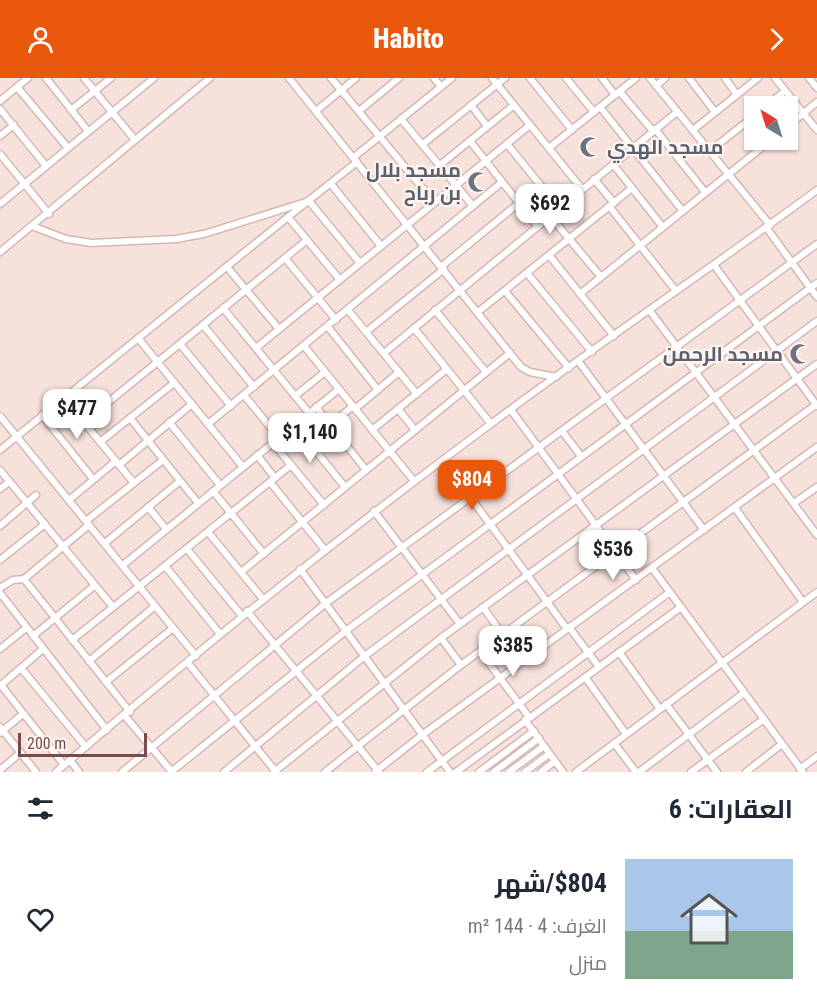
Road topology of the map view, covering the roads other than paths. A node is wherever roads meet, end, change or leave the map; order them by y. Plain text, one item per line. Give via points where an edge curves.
1 (27, 78) edge
2 (46, 78) edge
3 (84, 78) edge
4 (111, 78) edge
5 (154, 78) edge
6 (209, 78) edge
7 (290, 78) edge
8 (331, 78) edge
9 (356, 78) edge
10 (399, 78) edge
11 (434, 78) edge
12 (452, 78) edge
13 (492, 78) edge
14 (505, 78) edge
15 (530, 78) edge
16 (566, 78) edge
17 (602, 78) edge
18 (636, 78) edge
19 (650, 78) edge
20 (665, 78) edge
21 (689, 78) edge
22 (725, 78) edge
23 (758, 78) edge
24 (775, 78) edge
25 (809, 78) edge
26 (497, 84) junction
27 (656, 86) junction
28 (17, 87) junction
29 (441, 87) junction
30 (817, 88) edge
31 (341, 90) junction
32 (95, 91) junction
33 (785, 91) junction
34 (618, 93) junction
35 (737, 94) junction
36 (779, 96) edge
37 (0, 101) edge
38 (817, 102) edge
39 (471, 105) junction
40 (514, 105) junction
41 (600, 107) junction
42 (0, 109) edge
43 (71, 110) junction
44 (316, 111) junction
45 (359, 111) junction
46 (112, 112) junction
47 (594, 112) junction
48 (677, 112) junction
49 (715, 112) junction
50 (804, 113) junction
51 (798, 118) edge
52 (401, 119) junction
53 (744, 124) edge
54 (14, 125) junction
55 (530, 125) junction
56 (487, 126) junction
57 (572, 130) junction
58 (654, 130) junction
59 (693, 130) junction
60 (817, 130) edge
61 (88, 131) junction
62 (0, 136) edge
63 (380, 136) junction
64 (135, 140) junction
65 (470, 141) junction
66 (423, 144) junction
67 (507, 144) junction
68 (633, 147) junction
69 (68, 148) junction
70 (549, 148) junction
71 (758, 150) edge
72 (711, 152) junction
73 (0, 154) edge
74 (356, 159) junction
75 (485, 160) junction
76 (613, 164) junction
77 (440, 165) junction
78 (46, 166) junction
79 (728, 173) junction
80 (594, 179) junction
81 (502, 182) junction
82 (24, 184) junction
83 (331, 184) junction
84 (455, 184) junction
85 (632, 188) junction
86 (582, 189) junction
87 (817, 190) edge
88 (705, 192) junction
89 (309, 201) junction
90 (434, 202) junction
91 (519, 203) junction
92 (0, 204) edge
93 (611, 205) junction
94 (473, 206) junction
95 (559, 208) junction
96 (682, 210) junction
97 (49, 214) junction
98 (550, 216) junction
99 (288, 217) junction
100 (407, 224) junction
101 (32, 226) junction
102 (537, 226) junction
103 (662, 226) junction
104 (768, 226) junction
105 (569, 239) junction
106 (307, 240) junction
107 (817, 244) edge
108 (640, 245) junction
109 (381, 246) junction
110 (425, 246) junction
111 (0, 252) edge
112 (549, 255) junction
113 (285, 258) junction
114 (791, 262) junction
115 (360, 263) junction
116 (714, 265) junction
117 (226, 267) junction
118 (443, 267) junction
119 (527, 273) junction
120 (601, 276) junction
121 (340, 280) junction
122 (817, 283) edge
123 (810, 288) junction
124 (246, 290) junction
125 (460, 290) junction
126 (505, 291) junction
127 (676, 291) junction
128 (580, 294) junction
129 (817, 297) edge
130 (318, 298) junction
131 (740, 300) junction
132 (224, 309) junction
133 (348, 310) junction
134 (435, 310) junction
135 (650, 311) junction
136 (478, 312) junction
137 (336, 320) junction
138 (817, 321) edge
139 (203, 325) junction
140 (758, 326) junction
141 (328, 327) junction
142 (414, 328) junction
143 (279, 329) junction
144 (366, 332) junction
145 (614, 336) junction
146 (138, 338) junction
147 (180, 344) junction
148 (304, 346) junction
149 (677, 346) junction
150 (256, 348) junction
151 (777, 351) junction
152 (591, 352) junction
153 (384, 353) junction
154 (510, 353) junction
155 (157, 362) junction
156 (579, 362) junction
157 (817, 364) edge
158 (569, 368) junction
159 (447, 369) junction
160 (275, 371) junction
161 (696, 371) junction
162 (325, 372) junction
163 (399, 372) junction
164 (486, 372) junction
165 (557, 377) junction
166 (797, 379) junction
167 (174, 383) junction
168 (254, 387) junction
169 (339, 389) junction
170 (378, 390) junction
171 (464, 390) junction
172 (417, 394) junction
173 (244, 395) junction
174 (295, 396) junction
175 (64, 398) junction
176 (606, 398) junction
177 (716, 398) junction
178 (192, 404) junction
179 (817, 405) edge
180 (231, 406) junction
181 (316, 407) junction
182 (354, 408) junction
183 (398, 409) junction
184 (511, 410) junction
185 (309, 413) junction
186 (0, 416) edge
187 (42, 416) junction
188 (130, 418) junction
189 (84, 422) junction
190 (169, 422) junction
191 (208, 424) junction
192 (330, 424) junction
193 (491, 424) junction
194 (625, 424) junction
195 (735, 424) junction
196 (295, 425) junction
197 (372, 430) junction
198 (415, 430) junction
199 (562, 431) junction
200 (16, 436) junction
201 (148, 440) junction
202 (276, 440) junction
203 (100, 442) junction
204 (817, 447) edge
205 (539, 448) junction
206 (0, 450) edge
207 (645, 450) junction
208 (753, 450) junction
209 (389, 451) junction
210 (257, 455) junction
211 (581, 456) junction
212 (163, 460) junction
213 (443, 460) junction
214 (117, 463) junction
215 (291, 465) junction
216 (243, 467) junction
217 (0, 470) edge
218 (366, 470) junction
219 (558, 473) junction
220 (664, 476) junction
221 (775, 478) junction
222 (93, 479) junction
223 (273, 480) junction
224 (180, 481) junction
225 (414, 481) junction
226 (9, 482) junction
227 (134, 483) junction
228 (220, 485) junction
229 (345, 487) junction
230 (817, 487) edge
231 (0, 489) edge
232 (213, 491) junction
233 (36, 495) dead end
234 (470, 497) junction
235 (577, 499) junction
236 (69, 500) junction
237 (682, 501) junction
238 (27, 503) junction
239 (198, 503) junction
240 (794, 503) junction
241 (324, 505) junction
242 (148, 507) junction
243 (735, 508) junction
244 (374, 511) junction
245 (231, 514) junction
246 (302, 522) junction
247 (87, 523) junction
248 (490, 523) junction
249 (45, 524) junction
250 (0, 525) edge
251 (597, 526) junction
252 (166, 529) junction
253 (704, 530) junction
254 (816, 531) edge
255 (208, 532) junction
256 (105, 543) junction
257 (63, 546) junction
258 (401, 547) junction
259 (187, 549) junction
260 (509, 549) junction
261 (325, 550) junction
262 (614, 550) junction
263 (264, 554) junction
264 (0, 560) edge
265 (123, 565) junction
266 (165, 567) junction
267 (652, 568) junction
268 (300, 569) junction
269 (241, 572) junction
270 (422, 573) junction
271 (529, 576) junction
272 (24, 579) junction
273 (636, 580) junction
274 (94, 585) junction
275 (140, 586) junction
276 (0, 588) edge
277 (670, 592) junction
278 (817, 592) edge
279 (0, 593) edge
280 (262, 599) junction
281 (441, 599) junction
282 (547, 601) junction
283 (803, 602) junction
284 (326, 603) junction
285 (8, 605) junction
286 (155, 606) junction
287 (113, 607) junction
288 (483, 607) junction
289 (681, 607) junction
290 (0, 610) edge
291 (244, 614) junction
292 (55, 618) junction
293 (460, 624) junction
294 (26, 628) junction
295 (173, 628) junction
296 (568, 628) junction
297 (347, 630) junction
298 (220, 634) junction
299 (502, 634) junction
300 (33, 636) junction
301 (441, 638) junction
302 (72, 640) junction
303 (276, 645) junction
304 (0, 649) edge
305 (43, 649) junction
306 (480, 651) junction
307 (588, 652) junction
308 (619, 652) junction
309 (366, 655) junction
310 (196, 656) junction
311 (88, 662) junction
312 (722, 662) junction
313 (188, 663) junction
314 (461, 665) junction
315 (599, 667) junction
316 (21, 668) junction
317 (297, 670) junction
318 (585, 676) junction
319 (500, 679) junction
320 (385, 681) junction
321 (106, 682) junction
322 (0, 685) edge
323 (744, 693) junction
324 (214, 696) junction
325 (317, 696) junction
326 (518, 703) junction
327 (666, 704) junction
328 (404, 708) junction
329 (660, 709) junction
330 (23, 714) junction
331 (128, 714) junction
332 (527, 718) junction
333 (764, 719) junction
334 (336, 721) junction
335 (234, 722) junction
336 (1, 730) edge
337 (107, 730) junction
338 (534, 731) junction
339 (626, 734) junction
340 (689, 734) junction
341 (422, 735) junction
342 (538, 738) junction
343 (614, 743) junction
344 (493, 744) junction
345 (782, 744) junction
346 (356, 746) junction
347 (544, 746) junction
348 (86, 747) junction
349 (152, 747) junction
350 (255, 747) junction
351 (537, 751) junction
352 (482, 752) junction
353 (21, 753) junction
354 (549, 754) junction
355 (501, 756) junction
356 (817, 756) edge
357 (542, 759) junction
358 (70, 760) junction
359 (441, 760) junction
360 (708, 760) junction
361 (555, 761) junction
362 (507, 763) junction
363 (491, 764) junction
364 (64, 765) junction
365 (0, 770) edge
366 (378, 771) edge
367 (511, 771) edge
368 (559, 771) edge
369 (802, 771) edge
370 (36, 772) edge
371 (56, 772) edge
372 (80, 772) edge
373 (122, 772) edge
374 (172, 772) edge
375 (224, 772) edge
376 (275, 772) edge
377 (325, 772) edge
378 (427, 772) edge
379 (450, 772) edge
380 (456, 772) edge
381 (479, 772) edge
382 (494, 772) edge
383 (525, 772) edge
384 (541, 772) edge
385 (576, 772) edge
386 (638, 772) edge
387 (691, 772) edge
388 (717, 772) edge
389 (746, 772) edge

1 - 28 street
2 - 43 street
3 - 32 street
4 - 32 street
5 - 46 street
6 - 64 street
7 - 44 street
8 - 31 street
9 - 31 street
10 - 45 street
11 - 29 street
12 - 29 street
13 - 26 street
14 - 26 street
15 - 57 street
16 - 47 street
17 - 34 street
18 - 34 street
19 - 27 street
20 - 27 street
21 - 49 street
22 - 35 street
23 - 35 street
24 - 33 street
25 - 30 street
26 - 39 street
26 - 40 street
27 - 48 street
28 - 37 street
28 - 69 street
29 - 52 street
31 - 44 street
31 - 45 street
32 - 43 street
32 - 46 street
33 - 36 street
33 - 50 street
34 - 41 street
34 - 58 street
35 - 49 street
38 - 50 street
39 - 56 street
39 - 66 street
40 - 55 street
40 - 56 street
41 - 47 street
41 - 68 street
42 - 54 street
43 - 61 street
44 - 74 street
45 - 63 street
46 - 61 street
46 - 64 street
47 - 57 street
48 - 58 street
48 - 59 street
49 - 59 street
50 - 51 street
50 - 60 street
52 - 63 street
52 - 66 street
53 - 72 street
54 - 62 street
54 - 78 street
55 - 67 street
55 - 70 street
56 - 65 street
57 - 70 street
58 - 68 street
58 - 88 street
59 - 72 street
61 - 69 street
63 - 74 street
63 - 90 street
64 - 97 street
65 - 75 street
65 - 77 street
66 - 77 street
67 - 75 street
67 - 95 street
68 - 76 street
68 - 96 street
69 - 78 street
70 - 86 street
71 - 79 street
72 - 79 street
73 - 82 street
74 - 83 street
74 - 100 street
75 - 81 street
75 - 84 street
76 - 80 street
76 - 85 street
77 - 84 street
78 - 82 street
79 - 88 street
79 - 104 street
80 - 86 street
80 - 93 street
81 - 91 street
81 - 94 street
82 - 92 street
82 - 97 street
83 - 89 street
83 - 109 street
84 - 90 street
84 - 94 street
85 - 93 street
85 - 103 street
86 - 95 street
87 - 104 street
88 - 96 street
89 - 99 street
89 - 101 street via 176,239 91,243 66,239
89 - 115 street
90 - 100 street
91 - 102 street
91 - 118 street
93 - 105 street
93 - 108 street
94 - 110 street
95 - 98 street
96 - 103 street
97 - 101 street
98 - 102 street
98 - 105 street
99 - 106 street
99 - 117 street
100 - 109 street
100 - 110 street
101 - 111 street
102 - 125 street
103 - 108 street
104 - 114 street
104 - 116 street
105 - 112 street
105 - 120 street
106 - 113 street
106 - 121 street
107 - 114 street
108 - 120 street
108 - 127 street
109 - 115 street
110 - 118 street
110 - 133 street
112 - 119 street
112 - 128 street
113 - 124 street
113 - 130 street
114 - 123 street
114 - 131 street
115 - 121 street
116 - 127 street
116 - 131 street
117 - 124 street
117 - 146 street
118 - 125 street
118 - 144 street
119 - 126 street
119 - 152 street
120 - 128 street
121 - 130 street
122 - 123 street
123 - 129 street
123 - 140 street
124 - 132 street
124 - 143 street
125 - 134 street
125 - 136 street
126 - 136 street
126 - 158 street
127 - 135 street
128 - 145 street
130 - 137 street
130 - 143 street
131 - 140 street
131 - 149 street
132 - 139 street
132 - 150 street
133 - 137 street
133 - 144 street
134 - 142 street
134 - 164 street
135 - 145 street
135 - 149 street
136 - 154 street
137 - 141 street
138 - 151 street
139 - 147 street
139 - 168 street
140 - 151 street
140 - 161 street
141 - 148 street
141 - 170 street
142 - 153 street
142 - 159 street
143 - 150 street
144 - 153 street
145 - 152 street
146 - 155 street
146 - 175 street
147 - 155 street
147 - 180 street
148 - 160 street
148 - 162 street
149 - 161 street
149 - 176 street
150 - 160 street
151 - 166 street
151 - 177 street
152 - 156 street
153 - 163 street
154 - 164 street
154 - 165 street via 525,370
155 - 167 street
155 - 189 street
156 - 158 street
156 - 176 street
157 - 166 street
158 - 165 street
159 - 171 street
159 - 172 street
160 - 168 street
160 - 174 street
161 - 177 street
161 - 194 street
162 - 169 street
162 - 174 street
163 - 170 street
163 - 172 street
164 - 171 street
165 - 184 street
166 - 179 street
166 - 195 street
167 - 178 street
167 - 188 street
168 - 173 street
169 - 181 street
169 - 182 street
170 - 182 street
171 - 193 street
171 - 198 street
172 - 183 street
173 - 180 street
173 - 202 street
174 - 185 street
175 - 187 street
175 - 189 street
176 - 194 street
176 - 199 street
177 - 195 street
177 - 207 street
178 - 190 street
178 - 191 street
179 - 208 street
180 - 191 street
181 - 185 street
181 - 192 street
182 - 192 street
182 - 197 street
183 - 197 street
183 - 198 street
184 - 193 street
184 - 205 street
185 - 196 street
186 - 200 street
187 - 200 street
187 - 222 street
188 - 201 street
188 - 203 street
189 - 203 street
190 - 201 street
190 - 228 street
191 - 216 street
192 - 218 street
193 - 213 street
194 - 207 street
194 - 211 street
195 - 208 street
195 - 220 street
196 - 202 street
196 - 229 street
197 - 209 street
198 - 209 street
199 - 205 street
199 - 211 street
200 - 206 street
200 - 236 street
201 - 212 street
201 - 214 street
202 - 210 street
202 - 215 street
203 - 214 street
204 - 221 street
205 - 219 street
205 - 234 street
207 - 220 street
207 - 235 street
208 - 221 street
208 - 237 street
209 - 218 street
209 - 225 street
210 - 216 street
210 - 223 street
211 - 219 street
212 - 224 street
212 - 227 street
213 - 225 street
213 - 234 street
214 - 222 street
214 - 227 street
215 - 223 street
215 - 241 street
216 - 228 street
217 - 226 street
218 - 229 street
219 - 235 street
219 - 248 street
220 - 237 street
220 - 251 street
221 - 240 street
221 - 243 street
222 - 236 street
223 - 245 street
223 - 246 street
224 - 239 street
224 - 242 street
225 - 244 street
226 - 231 street
226 - 238 street
227 - 247 street
228 - 232 street
229 - 241 street
230 - 240 street
232 - 239 street
232 - 245 street
233 - 238 street
234 - 248 street
234 - 258 street
235 - 251 street
235 - 260 street
236 - 247 street
237 - 253 street
237 - 262 street
238 - 249 street
238 - 250 street
239 - 252 street
240 - 254 street
241 - 246 street
242 - 252 street
242 - 256 street
243 - 253 street
243 - 283 street
244 - 258 street
244 - 261 street
245 - 255 street
245 - 263 street
246 - 261 street
246 - 263 street
247 - 256 street
247 - 257 street
248 - 260 street
248 - 270 street
249 - 257 street
249 - 264 street
251 - 262 street
251 - 271 street
252 - 265 street
253 - 267 street
255 - 259 street
255 - 269 street
256 - 265 street
257 - 272 street
257 - 274 street
258 - 270 street
258 - 284 street
259 - 266 street
259 - 291 street
260 - 271 street
260 - 281 street
261 - 268 street
262 - 273 street
262 - 282 street
263 - 269 street
265 - 275 street
266 - 275 street
266 - 298 street
267 - 273 street
267 - 277 street
268 - 280 street
268 - 284 street
269 - 280 street
270 - 281 street
270 - 297 street
271 - 282 street
271 - 288 street
272 - 276 street
272 - 292 street
273 - 296 street
274 - 287 street
274 - 292 street
275 - 286 street
275 - 287 street
277 - 289 street
277 - 307 street
278 - 283 street
279 - 285 street
280 - 291 street
281 - 293 street
281 - 309 street
282 - 296 street
282 - 299 street
283 - 312 street
284 - 297 street
284 - 303 street
285 - 290 street
285 - 294 street
286 - 295 street
286 - 311 street
287 - 302 street
288 - 293 street
288 - 299 street
289 - 308 street
289 - 312 street
291 - 298 street
291 - 303 street
292 - 300 street
292 - 302 street
293 - 301 street
294 - 300 street
294 - 304 street
295 - 310 street
295 - 321 street
296 - 307 street
296 - 319 street
297 - 309 street
297 - 317 street
298 - 310 street
299 - 306 street
300 - 305 street
301 - 314 street
301 - 320 street
302 - 311 street
303 - 317 street
303 - 324 street
305 - 316 street
305 - 337 street
306 - 314 street
306 - 319 street
307 - 315 street
307 - 326 street
308 - 315 street
308 - 329 street
309 - 320 street
309 - 325 street
310 - 313 street
311 - 321 street
312 - 323 street
312 - 327 street
313 - 324 street
313 - 331 street
314 - 328 street
315 - 318 street
316 - 322 street
316 - 348 street
317 - 325 street
317 - 335 street
318 - 332 street
318 - 339 street
319 - 326 street
319 - 341 street
320 - 328 street
320 - 334 street
321 - 331 street
322 - 330 street
323 - 333 street
323 - 340 street
324 - 335 street
324 - 349 street
325 - 334 street
325 - 350 street
326 - 332 street
326 - 359 street
327 - 329 street
327 - 340 street
328 - 341 street
328 - 346 street
329 - 339 street
330 - 336 street
330 - 364 street
331 - 337 street
331 - 349 street
332 - 338 street
332 - 344 street
333 - 345 street
333 - 360 street
334 - 346 street
334 - 376 street
335 - 350 street
335 - 374 street
336 - 353 street
337 - 348 street
338 - 342 street
338 - 355 street
339 - 343 street
340 - 360 street
340 - 386 street
341 - 359 street
341 - 366 street
342 - 347 street
342 - 362 street
343 - 385 street
343 - 386 street
344 - 352 street
344 - 355 street
345 - 369 street
345 - 389 street
346 - 366 street
346 - 377 street
347 - 351 street
347 - 354 street
348 - 358 street
349 - 373 street
349 - 374 street
350 - 375 street
350 - 376 street
351 - 357 street
351 - 367 street
352 - 363 street
352 - 380 street
353 - 365 street
353 - 370 street
354 - 357 street
354 - 361 street
355 - 362 street
355 - 363 street
356 - 369 street
357 - 383 street
358 - 364 street
358 - 372 street
359 - 378 street
359 - 379 street
360 - 387 street
360 - 388 street
361 - 368 street
361 - 384 street
362 - 367 street
362 - 382 street
363 - 381 street
364 - 371 street

